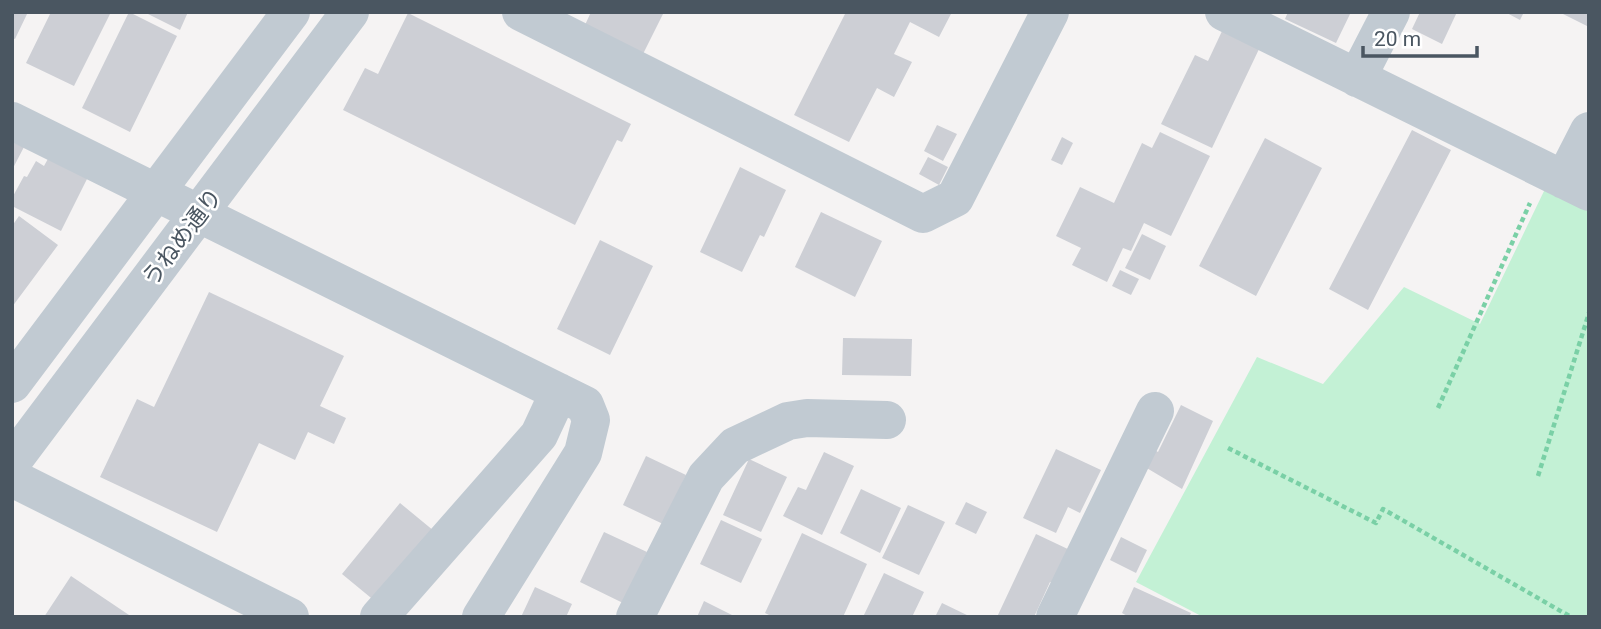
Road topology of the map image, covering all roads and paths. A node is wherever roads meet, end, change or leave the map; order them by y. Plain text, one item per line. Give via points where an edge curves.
1 (291, 12) edge
2 (350, 12) edge
3 (521, 12) edge
4 (1050, 12) edge
5 (1224, 12) edge
6 (1391, 12) edge
7 (1357, 78) junction
8 (12, 121) edge
9 (1589, 131) edge
10 (1566, 181) edge
11 (156, 193) junction
12 (200, 214) junction
13 (1589, 313) edge
14 (12, 384) edge
15 (559, 392) junction
16 (1438, 408) dead end
17 (1155, 411) dead end
18 (887, 419) dead end
19 (1228, 448) dead end
20 (12, 462) edge
21 (1538, 476) dead end
22 (12, 478) edge
23 (290, 617) edge
24 (379, 617) edge
25 (481, 617) edge
26 (635, 617) edge
27 (1055, 617) edge
28 (1571, 617) edge

1 - 11 street, うねめ通り
2 - 12 street, うねめ通り
3 - 4 street via 923,214 956,198
5 - 7 street
6 - 7 street
7 - 10 street
8 - 11 street
9 - 10 street
10 - 16 path
11 - 12 street
11 - 14 street, うねめ通り
12 - 15 street
12 - 20 street, うねめ通り
13 - 21 path
15 - 24 street via 539,435
15 - 25 street via 584,405 591,420 590,435
17 - 27 street
18 - 26 street via 797,419 735,446 706,477
19 - 28 path via 1376,523 1383,509
22 - 23 street

